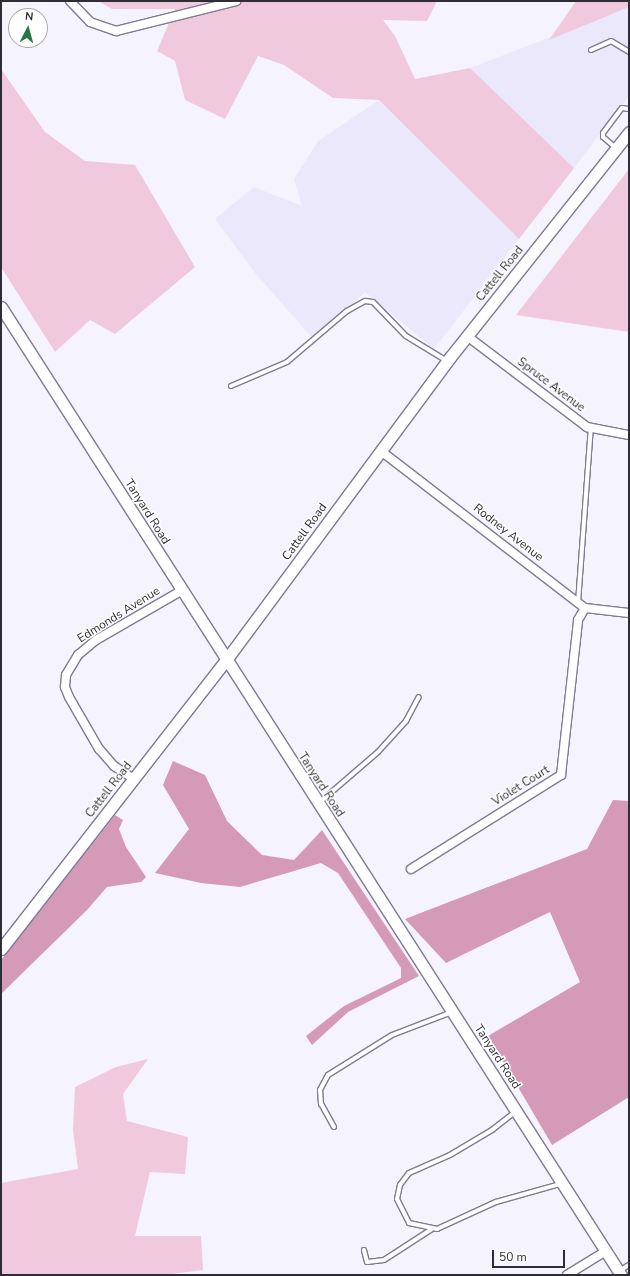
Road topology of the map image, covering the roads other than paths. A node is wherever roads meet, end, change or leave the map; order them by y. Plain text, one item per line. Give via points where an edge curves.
1 (70, 1) edge
2 (236, 1) edge
3 (591, 50) dead end
4 (629, 52) edge
5 (629, 109) edge
6 (629, 132) edge
7 (616, 148) junction
8 (1, 307) edge
9 (467, 336) junction
10 (447, 361) junction
11 (231, 386) dead end
12 (591, 428) junction
13 (629, 434) edge
14 (381, 451) junction
15 (181, 591) junction
16 (578, 603) junction
17 (585, 608) junction
18 (629, 613) edge
19 (226, 660) junction
20 (419, 697) dead end
21 (134, 779) junction
22 (318, 804) junction
23 (411, 870) dead end
24 (1, 949) edge
25 (453, 1012) junction
26 (516, 1110) junction
27 (334, 1127) dead end
28 (563, 1183) junction
29 (432, 1228) junction
30 (364, 1250) dead end
31 (606, 1251) junction
32 (629, 1265) edge
33 (620, 1273) edge
34 (567, 1275) edge

1 - 2 street via 90,22 116,31
3 - 4 lane via 611,41
5 - 7 lane via 622,108 602,133
6 - 7 street, Cattell Road
7 - 9 street, Cattell Road
8 - 15 street, Tanyard Road
9 - 10 street, Cattell Road
9 - 12 street, Spruce Avenue
10 - 11 lane via 406,336 373,302 365,301 358,303 287,362
10 - 14 street, Cattell Road
12 - 13 street, Spruce Avenue
12 - 16 lane
14 - 16 street, Rodney Avenue
14 - 19 street, Cattell Road
15 - 19 street, Tanyard Road
15 - 21 street, Edmonds Avenue via 96,640 78,655 66,675 65,687 69,697 99,749 114,766
16 - 17 street, Rodney Avenue
17 - 18 street, Rodney Avenue
17 - 23 street, Violet Court via 578,620 561,775
19 - 21 street, Cattell Road
19 - 22 street, Tanyard Road
20 - 22 lane via 406,721 378,752
21 - 24 street, Cattell Road
22 - 25 street, Tanyard Road
25 - 26 street, Tanyard Road
25 - 27 lane via 392,1035 328,1075 320,1090 321,1104
26 - 28 street, Tanyard Road
26 - 29 lane via 492,1130 456,1151 409,1173 400,1185 397,1199 409,1223
28 - 29 lane via 496,1202 437,1229
28 - 31 street, Tanyard Road
29 - 30 lane via 384,1260 367,1262
31 - 33 street, Tanyard Road
31 - 34 street
32 - 33 lane

